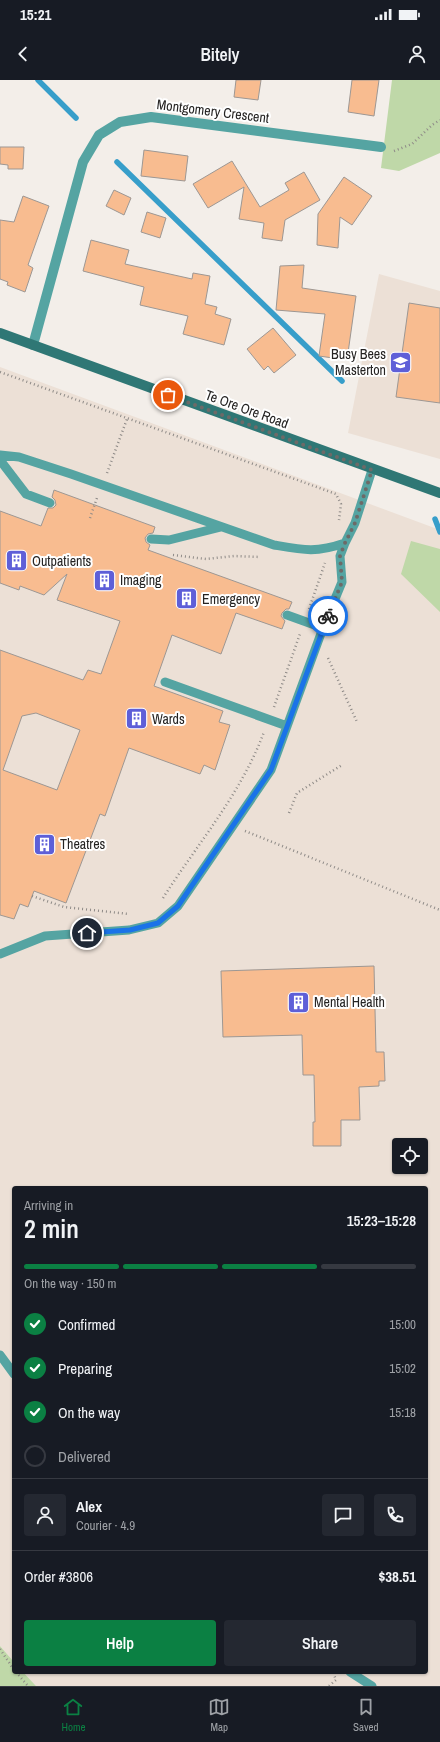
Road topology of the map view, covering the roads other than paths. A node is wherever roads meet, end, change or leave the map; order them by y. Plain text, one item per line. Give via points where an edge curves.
1 (381, 148) road end
2 (0, 333) edge
3 (33, 345) junction
4 (0, 455) edge
5 (0, 460) edge
6 (372, 470) junction
7 (440, 493) edge
8 (50, 504) dead end
9 (221, 527) junction
10 (152, 539) dead end
11 (345, 543) junction
12 (287, 615) dead end
13 (323, 628) junction
14 (165, 682) dead end
15 (287, 726) junction
16 (0, 954) edge
17 (0, 1355) edge
18 (12, 1371) edge
19 (353, 1674) edge
20 (372, 1686) edge

1 - 3 street, Montgomery Crescent via 152,117 120,122 99,135 83,162
2 - 3 main road, Te Ore Ore Road
3 - 6 main road, Te Ore Ore Road
4 - 9 lane via 19,457
5 - 8 lane via 26,494
6 - 7 main road, Te Ore Ore Road
6 - 11 lane via 355,523
9 - 10 lane via 169,540
9 - 11 lane via 274,545 309,551
11 - 13 lane via 340,556 342,582
12 - 13 lane
13 - 15 lane
14 - 15 lane
15 - 16 lane via 271,770 178,906 158,923 130,930 45,936
17 - 18 lane
19 - 20 lane

